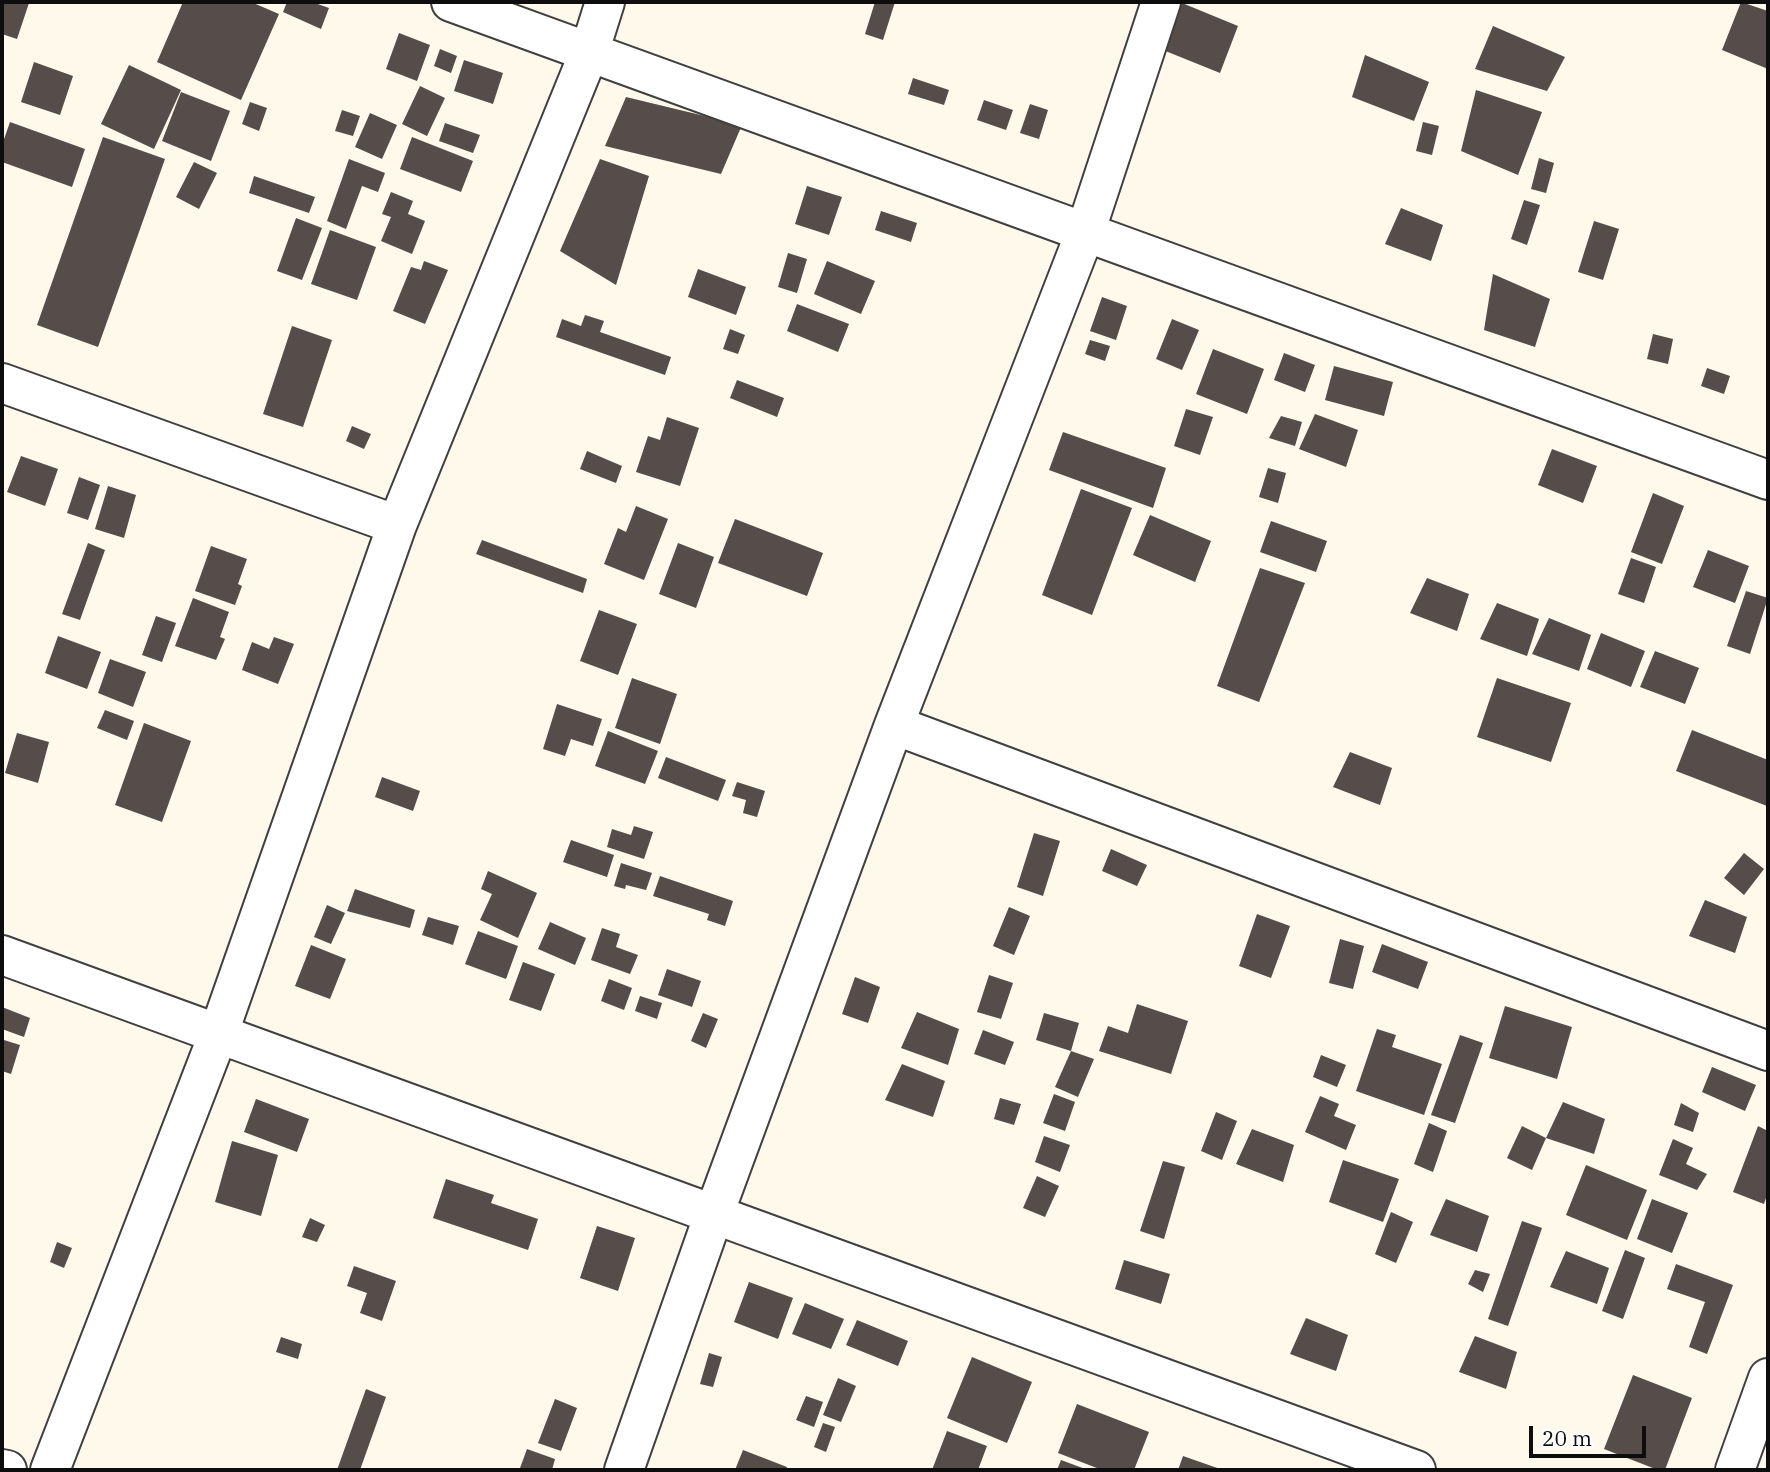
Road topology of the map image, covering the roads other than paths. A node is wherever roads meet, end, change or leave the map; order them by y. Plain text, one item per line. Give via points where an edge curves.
1 (452, 2) edge
2 (605, 2) edge
3 (1161, 2) edge
4 (589, 53) junction
5 (1085, 233) junction
6 (2, 383) edge
7 (1768, 480) edge
8 (397, 524) junction
9 (894, 725) junction
10 (2, 955) edge
11 (218, 1035) junction
12 (1768, 1051) edge
13 (714, 1214) junction
14 (1768, 1378) edge
15 (2, 1469) edge
16 (7, 1470) edge
17 (50, 1470) edge
18 (624, 1470) edge
19 (1416, 1470) edge
20 (1735, 1470) edge

1 - 4 street
2 - 4 street
3 - 5 street
4 - 5 street
4 - 8 street
5 - 7 street
5 - 9 street
6 - 8 street
8 - 11 street
9 - 12 street
9 - 13 street
10 - 11 street
11 - 13 street
11 - 17 street
13 - 18 street
13 - 19 street
14 - 20 street
15 - 16 street

